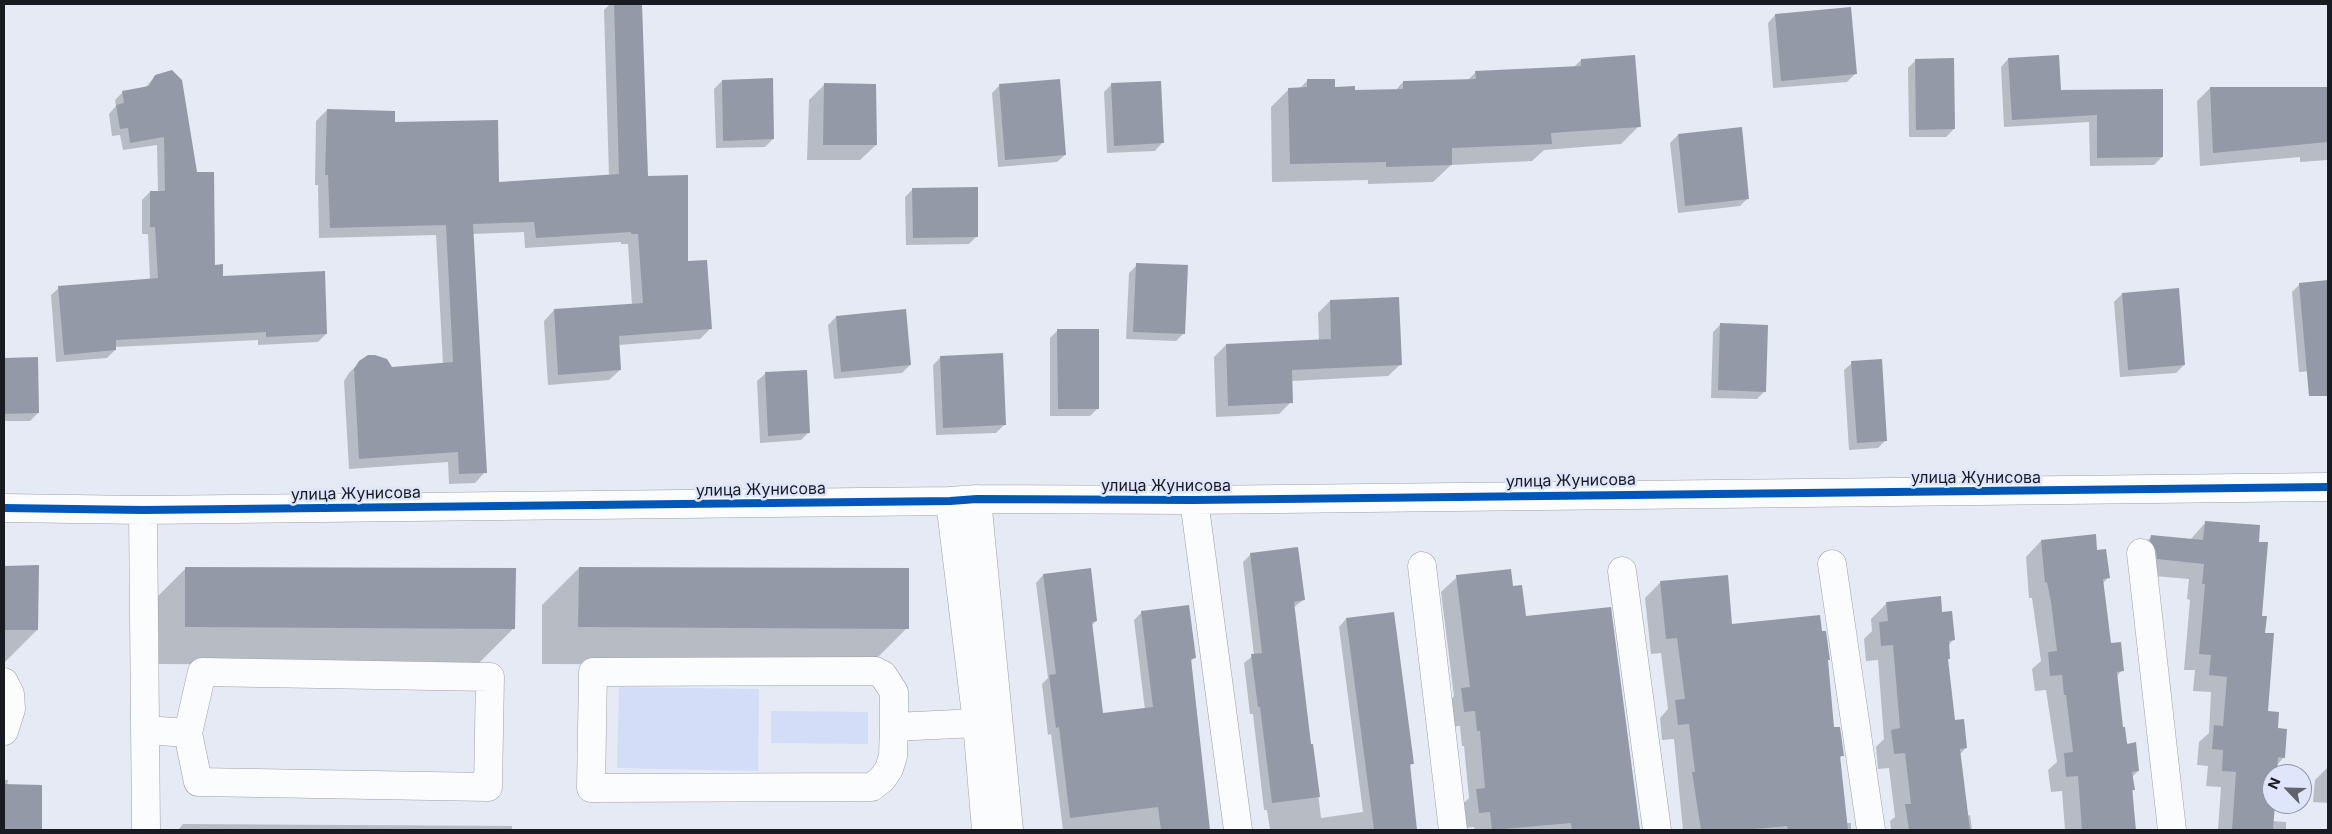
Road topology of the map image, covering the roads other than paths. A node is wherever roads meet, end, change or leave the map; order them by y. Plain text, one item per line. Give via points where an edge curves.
1 (2328, 487) edge
2 (978, 499) junction
3 (1194, 500) junction
4 (950, 502) junction
5 (4, 508) edge
6 (143, 510) junction
7 (2140, 553) dead end
8 (1832, 564) dead end
9 (1422, 566) dead end
10 (1622, 570) dead end
11 (4, 682) edge
12 (976, 723) junction
13 (894, 727) junction
14 (145, 730) junction
15 (4, 731) edge
16 (188, 733) junction
17 (146, 830) edge
18 (986, 830) edge
19 (1009, 830) edge
20 (1238, 830) edge
21 (1453, 830) edge
22 (1657, 830) edge
23 (1871, 830) edge
24 (2172, 830) edge

1 - 3 street, улица Жунисова
2 - 3 street, улица Жунисова
2 - 4 street, улица Жунисова
2 - 19 street
3 - 20 street
4 - 6 street, улица Жунисова
4 - 12 street
5 - 6 street, улица Жунисова
6 - 14 street
7 - 24 street
8 - 23 street
9 - 21 street
10 - 22 street
11 - 15 street via 10,694 11,709
12 - 13 street
12 - 18 street
13 - 13 street via 894,692 883,675 875,671 593,672 591,788 872,787 889,768 893,756
14 - 16 street
14 - 17 street
16 - 16 street via 202,672 490,677 488,787 198,782

